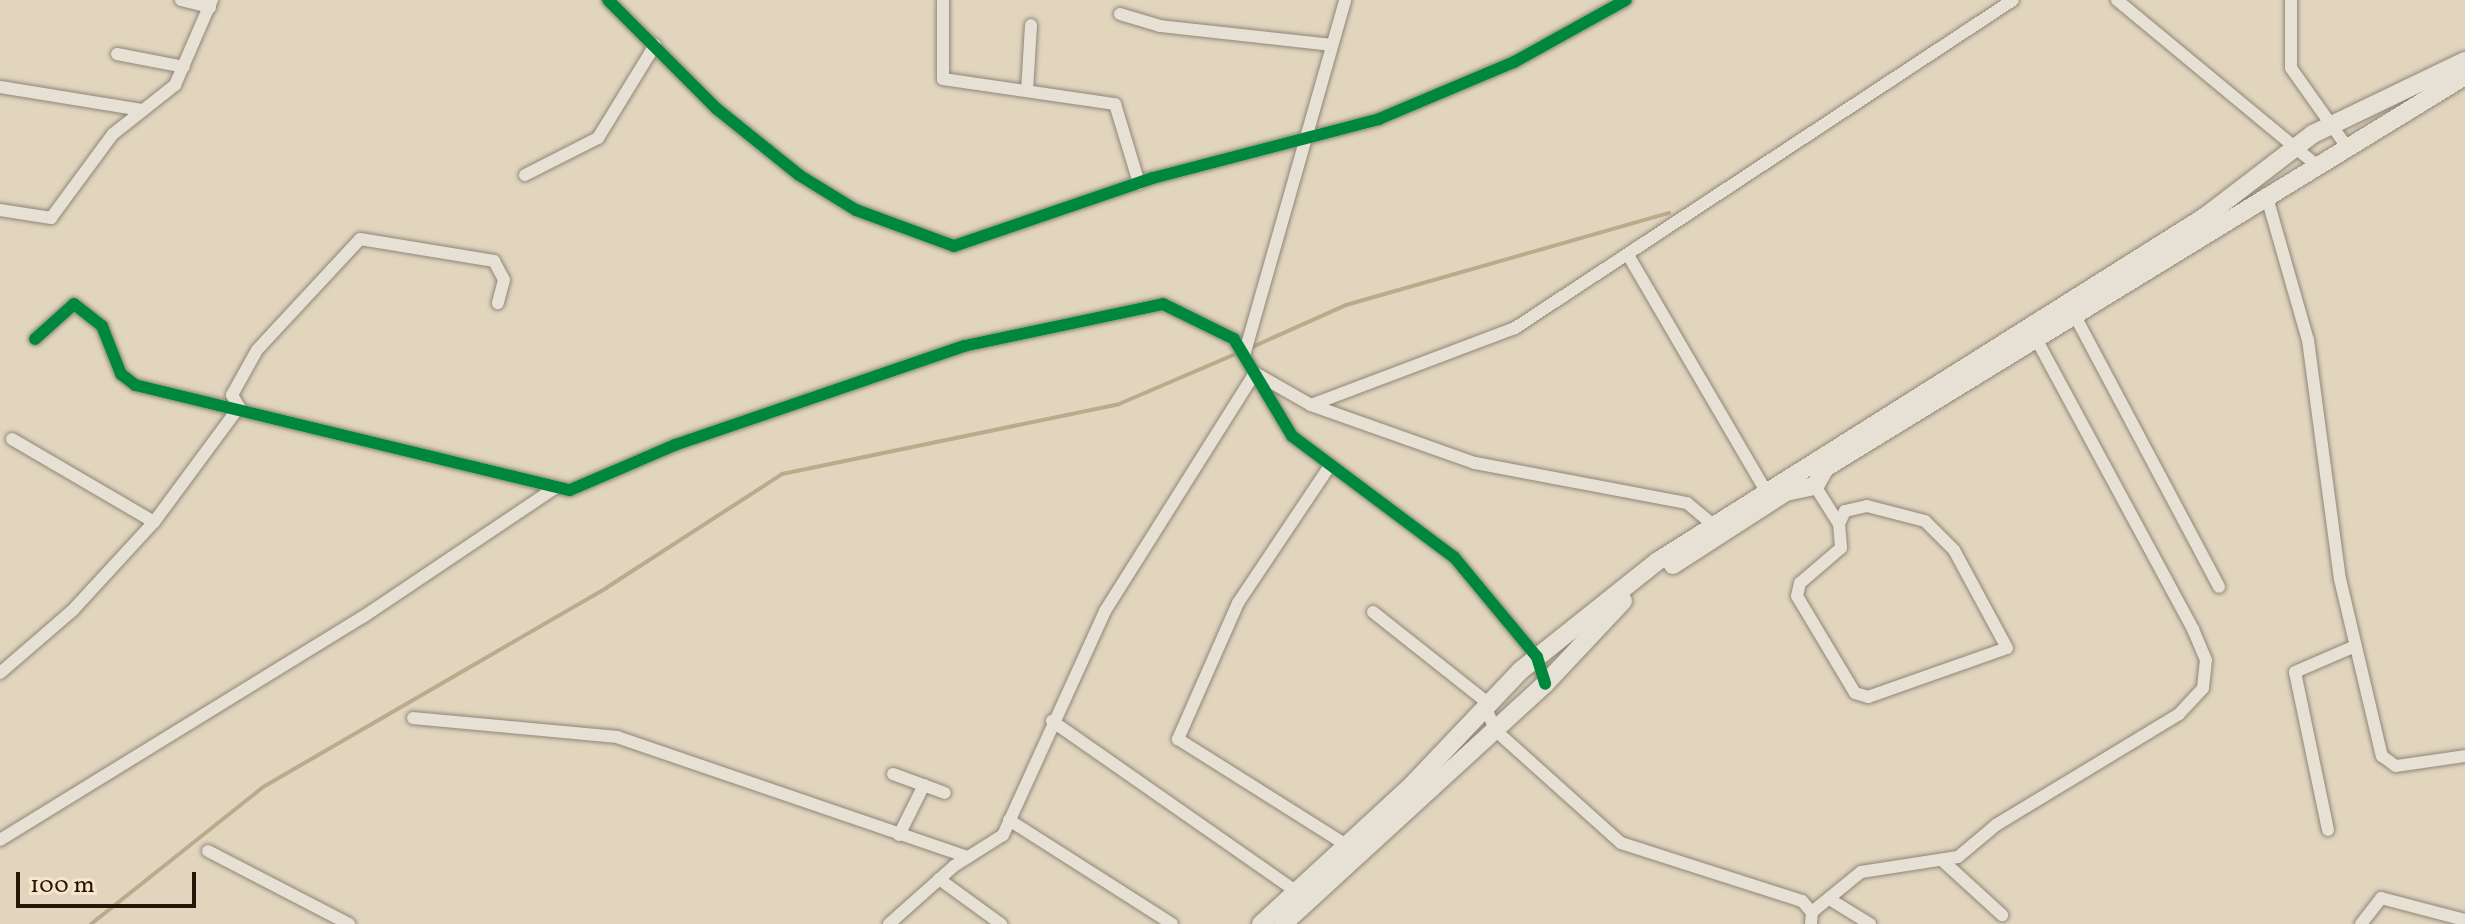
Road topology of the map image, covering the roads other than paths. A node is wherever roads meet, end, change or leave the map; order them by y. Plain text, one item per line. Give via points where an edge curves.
1 (181, 0) edge
2 (608, 0) edge
3 (943, 0) edge
4 (1345, 0) edge
5 (1626, 0) edge
6 (2013, 0) edge
7 (2117, 0) edge
8 (2291, 0) edge
9 (211, 4) edge
10 (1120, 14) dead end
11 (1031, 25) dead end
12 (655, 45) junction
13 (1331, 45) junction
14 (117, 54) dead end
15 (2465, 61) edge
16 (184, 67) junction
17 (2465, 76) edge
18 (0, 87) edge
19 (1027, 91) junction
20 (142, 110) junction
21 (2334, 124) junction
22 (1301, 136) junction
23 (2298, 148) junction
24 (2349, 150) junction
25 (2319, 167) junction
26 (525, 175) dead end
27 (1139, 183) junction
28 (2266, 194) junction
29 (0, 210) edge
30 (1628, 255) junction
31 (498, 303) dead end
32 (2074, 314) junction
33 (35, 339) dead end
34 (2036, 339) junction
35 (1245, 352) junction
36 (1255, 373) junction
37 (1311, 405) junction
38 (239, 407) junction
39 (12, 439) dead end
40 (1329, 467) junction
41 (1815, 486) junction
42 (555, 488) junction
43 (1765, 489) junction
44 (154, 522) junction
45 (1712, 524) junction
46 (1839, 524) junction
47 (2219, 587) dead end
48 (1373, 612) dead end
49 (2355, 646) junction
50 (1537, 657) junction
51 (0, 673) edge
52 (1545, 684) junction
53 (1486, 704) junction
54 (413, 718) dead end
55 (1052, 721) junction
56 (1495, 730) junction
57 (2465, 756) edge
58 (893, 774) dead end
59 (924, 785) junction
60 (945, 793) dead end
61 (1009, 820) junction
62 (2328, 830) dead end
63 (899, 835) junction
64 (0, 840) edge
65 (1348, 846) junction
66 (208, 851) dead end
67 (968, 857) junction
68 (1944, 862) junction
69 (939, 879) junction
70 (1297, 892) junction
71 (1831, 900) junction
72 (2002, 915) dead end
73 (904, 916) junction
74 (1812, 918) edge
75 (2465, 920) edge
76 (349, 924) edge
77 (889, 924) edge
78 (916, 924) edge
79 (1001, 924) edge
80 (1172, 924) edge
81 (1261, 924) edge
82 (1283, 924) edge
83 (1870, 924) edge
84 (2361, 924) edge

1 - 9 street
2 - 12 street
3 - 19 street via 943,79
4 - 13 street
5 - 22 street via 1458,87 1379,119
6 - 30 street
7 - 23 street
8 - 21 street via 2291,68 2302,92
9 - 16 street
10 - 13 street via 1160,26
11 - 19 street
12 - 26 street via 598,138
12 - 27 street via 799,175 856,210 929,241 969,245
13 - 22 street
14 - 16 street
15 - 21 main road
16 - 20 street via 164,99
17 - 24 main road
18 - 20 street
19 - 27 street via 1115,104
20 - 29 street via 81,172 48,222
21 - 23 main road
21 - 24 street
22 - 27 street
22 - 35 street
23 - 25 street
23 - 43 main road via 2206,216
24 - 25 main road
25 - 28 main road
28 - 32 main road
28 - 49 street via 2308,340 2330,518
30 - 37 street via 1486,344
30 - 43 street
31 - 38 street via 504,280 494,261 360,239 257,350 232,395
32 - 34 main road
32 - 47 street
33 - 38 street via 74,304 102,326 127,382
34 - 41 main road via 1825,468
34 - 68 street via 2193,629 2206,679 2179,714
35 - 36 street
35 - 42 street via 1173,307 1116,309 964,346 675,445 583,488
36 - 37 street
36 - 40 street via 1284,426
36 - 55 street via 1105,611
37 - 45 street via 1509,473 1687,503
38 - 42 street
38 - 44 street
39 - 44 street
40 - 50 street via 1443,547
40 - 65 street via 1238,603 1178,739
41 - 46 street
41 - 52 main road via 1786,492 1635,591
42 - 64 street via 363,617
43 - 45 main road
44 - 51 street via 73,610
45 - 50 main road
46 - 46 street via 1845,511 1867,506 1925,521 1954,550 2007,648 1868,697 1855,693 1797,596 1800,583 1841,548
48 - 53 street
49 - 57 street via 2387,764
49 - 62 street via 2295,672
50 - 52 street
50 - 53 main road
52 - 56 main road
53 - 56 street
53 - 65 main road
54 - 63 street via 587,730
55 - 61 street
55 - 70 street
56 - 74 street via 1621,843 1794,897
56 - 82 main road
58 - 59 street
59 - 60 street
59 - 63 street
61 - 67 street via 1000,839
61 - 80 street
63 - 67 street
65 - 70 main road
66 - 76 street
67 - 69 street
68 - 71 street via 1869,869
68 - 72 street
69 - 73 street
69 - 79 street
70 - 81 main road
71 - 74 street
71 - 83 street
73 - 77 street
73 - 78 street
75 - 84 street via 2381,898

